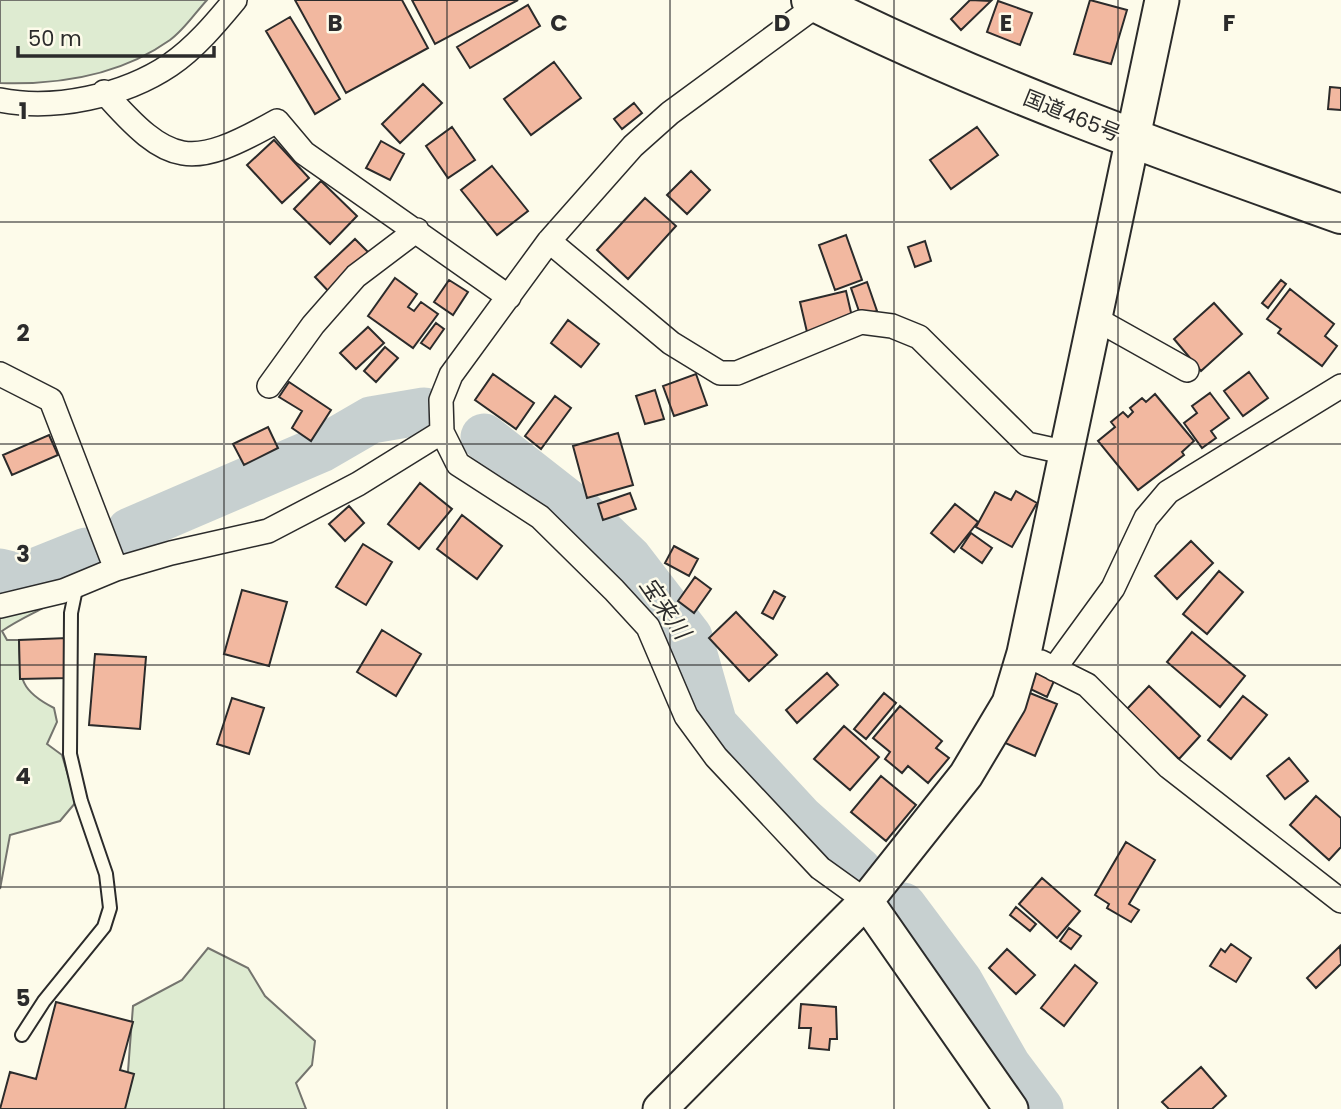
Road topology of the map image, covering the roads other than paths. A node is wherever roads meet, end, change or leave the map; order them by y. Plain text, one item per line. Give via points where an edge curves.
1 (235, 0) edge
2 (1162, 0) edge
3 (818, 2) edge
4 (104, 92) junction
5 (0, 100) edge
6 (1135, 140) junction
7 (1341, 214) edge
8 (417, 230) junction
9 (549, 241) junction
10 (509, 297) junction
11 (1096, 319) junction
12 (1187, 370) dead end
13 (0, 374) edge
14 (269, 386) dead end
15 (1341, 386) edge
16 (442, 432) junction
17 (1068, 453) junction
18 (113, 563) junction
19 (78, 584) junction
20 (0, 607) edge
21 (1024, 653) junction
22 (1054, 668) junction
23 (866, 901) junction
24 (1341, 901) edge
25 (22, 1035) dead end
26 (660, 1109) edge
27 (1011, 1109) edge

1 - 4 street via 211,29 170,65
2 - 6 street
3 - 6 highway, 国道465号 via 975,77
3 - 9 street via 670,113 633,146
4 - 5 street via 63,103
4 - 8 street via 147,139 192,156 219,151 277,121 304,153
6 - 7 highway, 国道465号
6 - 11 street
8 - 10 street
8 - 14 street via 356,276
9 - 10 street
9 - 17 street via 671,343 720,373 737,373 861,322 892,326 919,337 1027,444
10 - 16 street via 451,375 441,400
11 - 12 street
11 - 17 street
13 - 18 street via 51,400
15 - 22 street via 1168,492 1146,518 1113,588
16 - 18 street via 358,484 268,531
16 - 23 street via 458,464 540,517 648,627 686,716 716,757 820,868
17 - 21 street
18 - 19 street
19 - 20 street
19 - 25 lane via 71,613 70,754 106,874 110,908 104,927
21 - 22 street
21 - 23 street via 1009,703 966,775
22 - 24 street via 1087,685 1169,767
23 - 26 street
23 - 27 street

